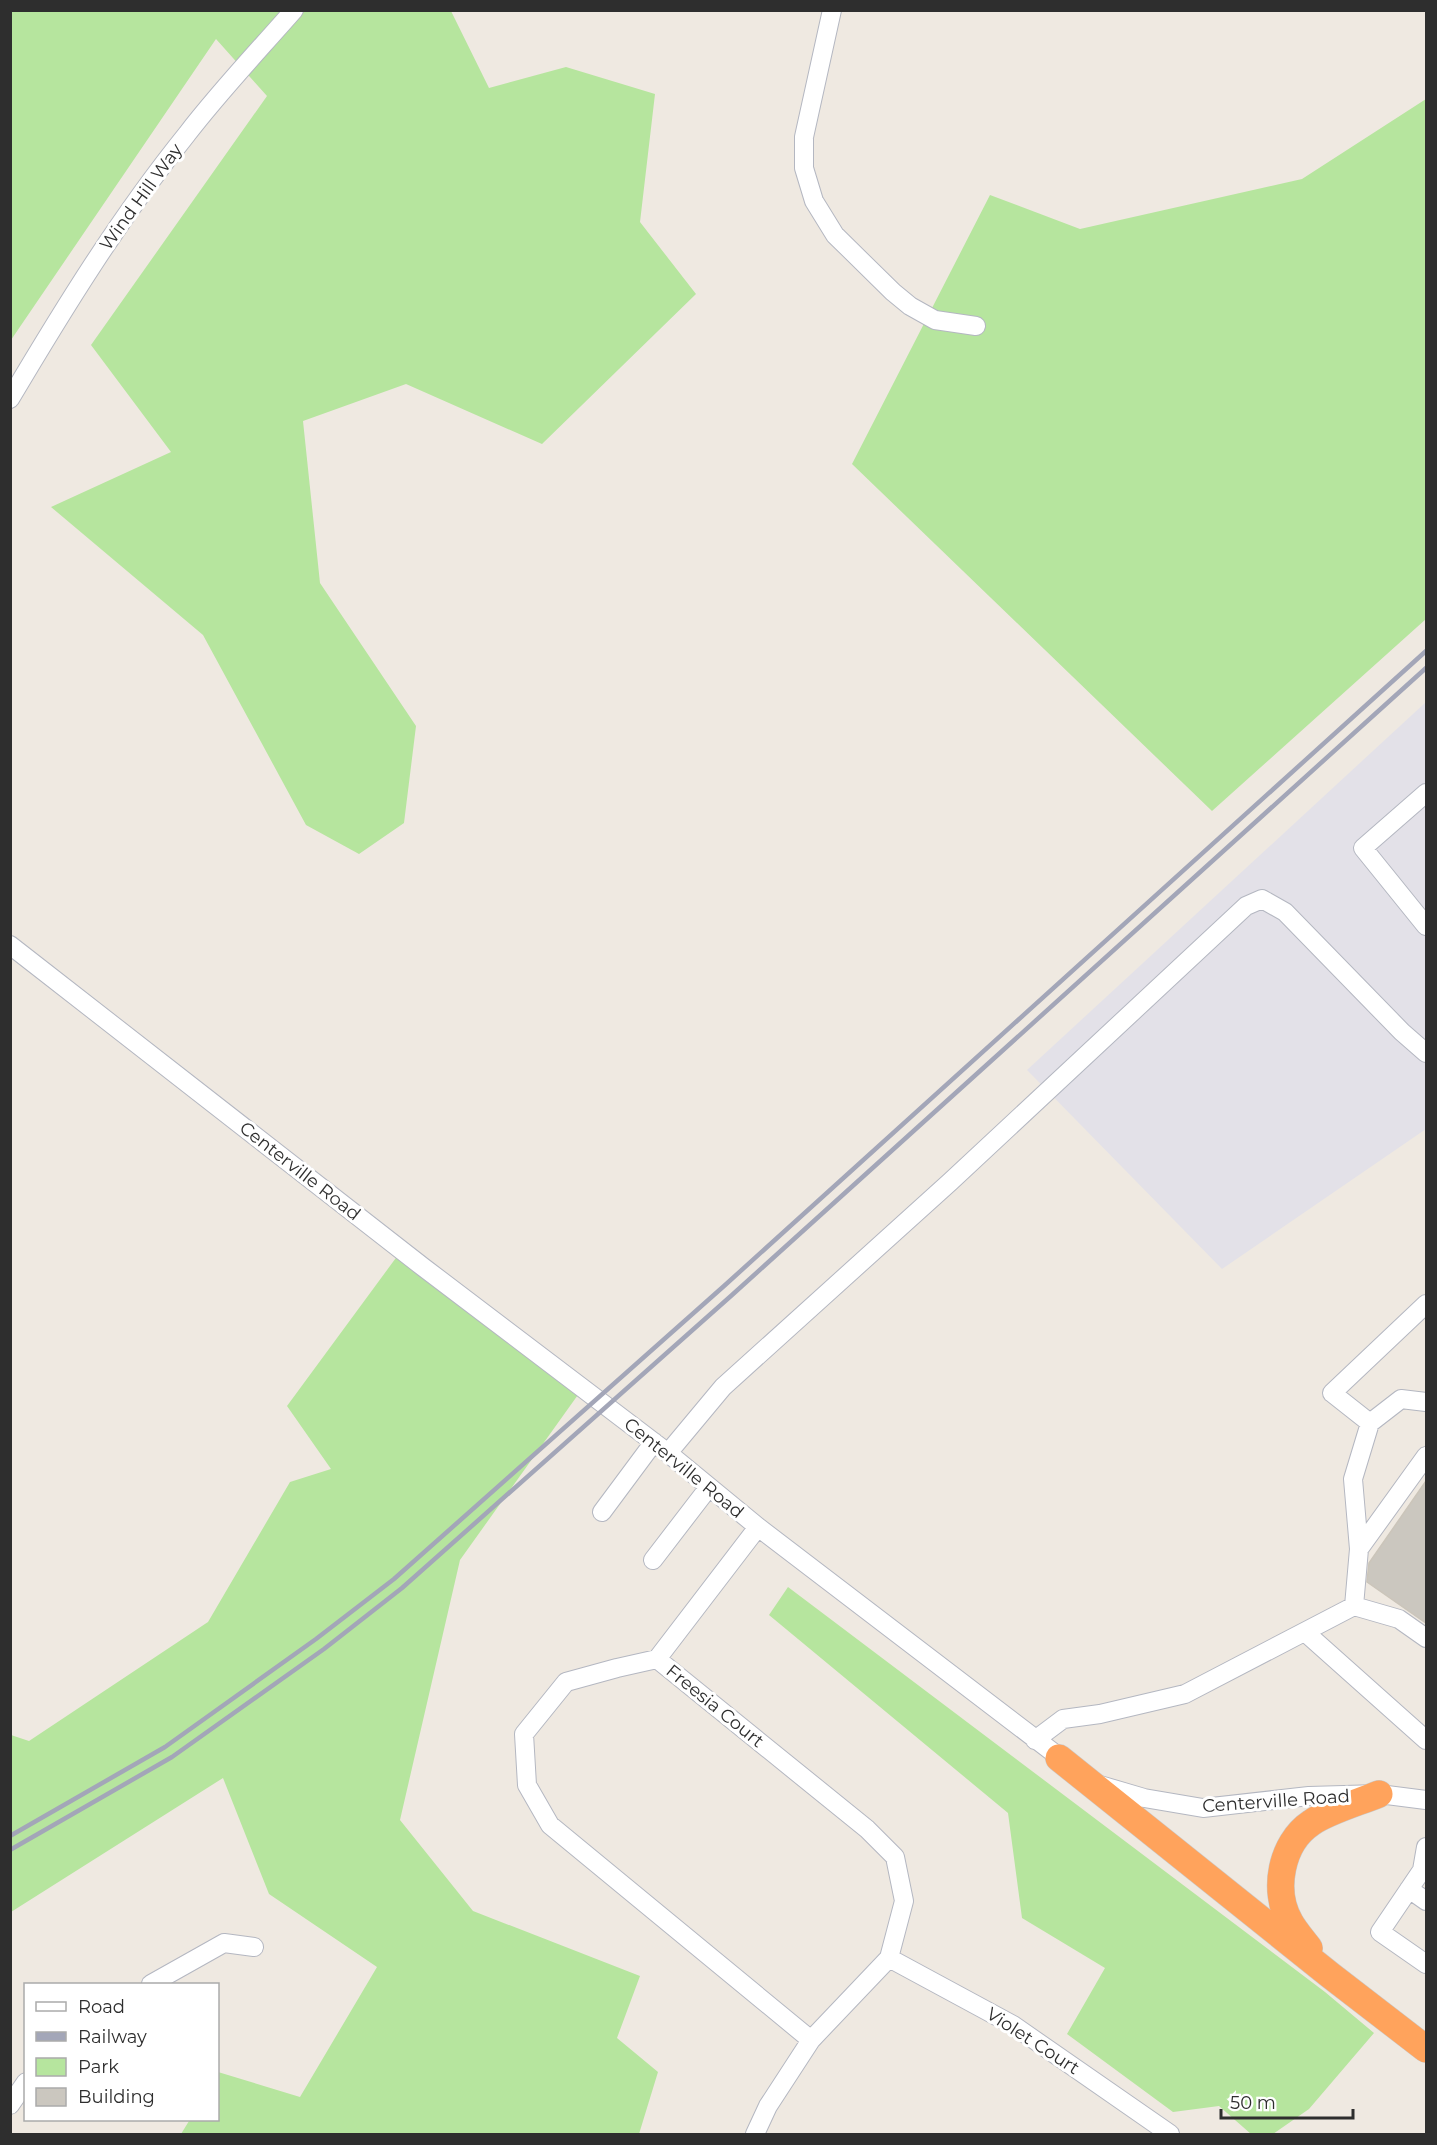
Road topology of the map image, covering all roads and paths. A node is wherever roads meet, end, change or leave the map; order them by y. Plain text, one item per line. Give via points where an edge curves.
1 (294, 10) edge
2 (832, 10) edge
3 (976, 326) dead end
4 (10, 399) edge
5 (1426, 793) edge
6 (1426, 926) edge
7 (10, 945) edge
8 (1426, 1053) edge
9 (1426, 1304) edge
10 (1426, 1402) edge
11 (1370, 1423) junction
12 (661, 1448) junction
13 (1426, 1456) edge
14 (709, 1487) junction
15 (602, 1512) dead end
16 (758, 1527) junction
17 (1359, 1549) junction
18 (653, 1560) dead end
19 (1354, 1606) junction
20 (1306, 1632) junction
21 (1426, 1638) edge
22 (657, 1659) junction
23 (1035, 1740) junction
24 (1426, 1740) edge
25 (1059, 1758) junction
26 (1380, 1794) junction
27 (1426, 1800) edge
28 (1426, 1846) edge
29 (1409, 1889) junction
30 (1426, 1901) edge
31 (254, 1947) dead end
32 (889, 1958) junction
33 (1426, 1964) edge
34 (1329, 1975) junction
35 (153, 1983) edge
36 (1372, 2007) junction
37 (1426, 2030) edge
38 (811, 2040) junction
39 (1426, 2049) edge
40 (24, 2085) edge
41 (10, 2105) edge
42 (755, 2134) edge
43 (1170, 2134) edge

1 - 4 street, Wind Hill Way via 186,134 126,215
2 - 3 street via 804,137 804,168 814,201 835,235 910,306 936,320
5 - 6 street via 1363,848
7 - 12 street, Centerville Road
8 - 12 street via 1285,912 1262,899 1246,906
9 - 11 street via 1332,1393
10 - 11 street via 1401,1399
11 - 17 street via 1353,1479
12 - 14 street, Centerville Road
12 - 15 street
13 - 17 street
14 - 16 street, Centerville Road
14 - 18 street
16 - 22 street
16 - 23 street, Centerville Road
17 - 19 street
19 - 20 street
19 - 21 street via 1399,1619
20 - 23 street via 1185,1695 1063,1719
20 - 24 street
22 - 32 street, Freesia Court via 867,1829 895,1857 904,1901
22 - 38 street, Freesia Court via 566,1682 524,1734 527,1785 550,1825
23 - 25 street, Centerville Road
25 - 26 street, Centerville Road via 1100,1785 1144,1798 1203,1808 1309,1796
25 - 34 highway
26 - 27 street, Centerville Road
26 - 34 highway via 1314,1821 1297,1836 1281,1875 1283,1905 1289,1921
28 - 29 street via 1422,1870
29 - 30 street
29 - 33 street via 1380,1932
31 - 35 street via 224,1943
32 - 38 street, Freesia Court
32 - 43 street, Violet Court via 1013,2025
34 - 36 highway
36 - 37 highway
36 - 39 highway
38 - 42 street, Freesia Court via 768,2106
40 - 41 street

